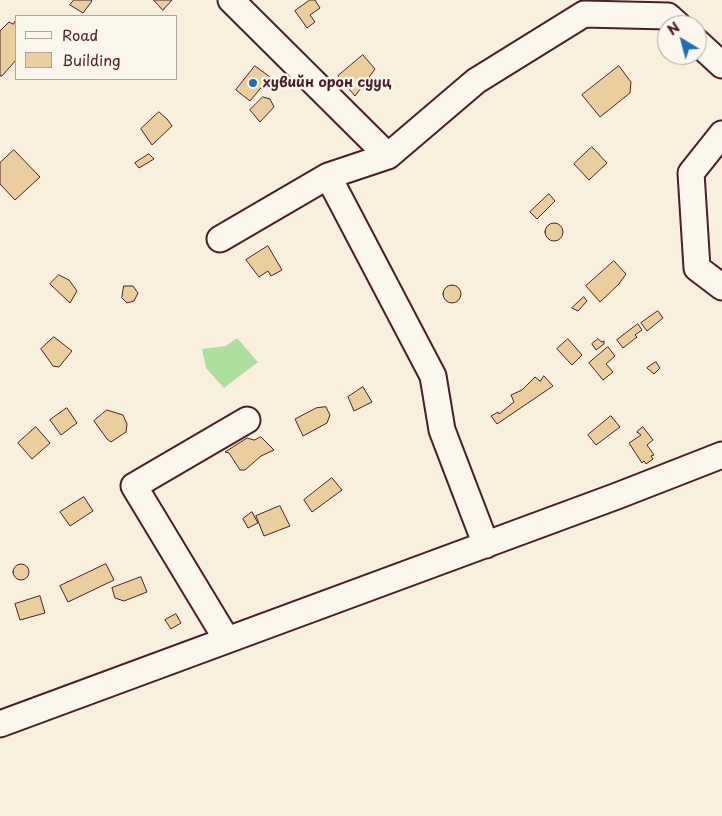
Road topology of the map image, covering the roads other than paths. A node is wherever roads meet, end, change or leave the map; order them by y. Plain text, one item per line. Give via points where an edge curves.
1 (231, 0) edge
2 (576, 7) edge
3 (658, 15) edge
4 (707, 51) edge
5 (722, 64) edge
6 (722, 134) edge
7 (388, 156) junction
8 (328, 176) junction
9 (220, 239) dead end
10 (722, 287) edge
11 (247, 420) dead end
12 (722, 455) edge
13 (486, 545) junction
14 (227, 640) junction
15 (0, 724) edge

1 - 7 street
2 - 3 street
2 - 7 street via 476,81
4 - 5 street
6 - 10 street via 691,173 697,268
7 - 8 street
8 - 9 street
8 - 13 street via 433,376 442,430
11 - 14 street via 134,486
12 - 13 street
13 - 14 street
14 - 15 street

